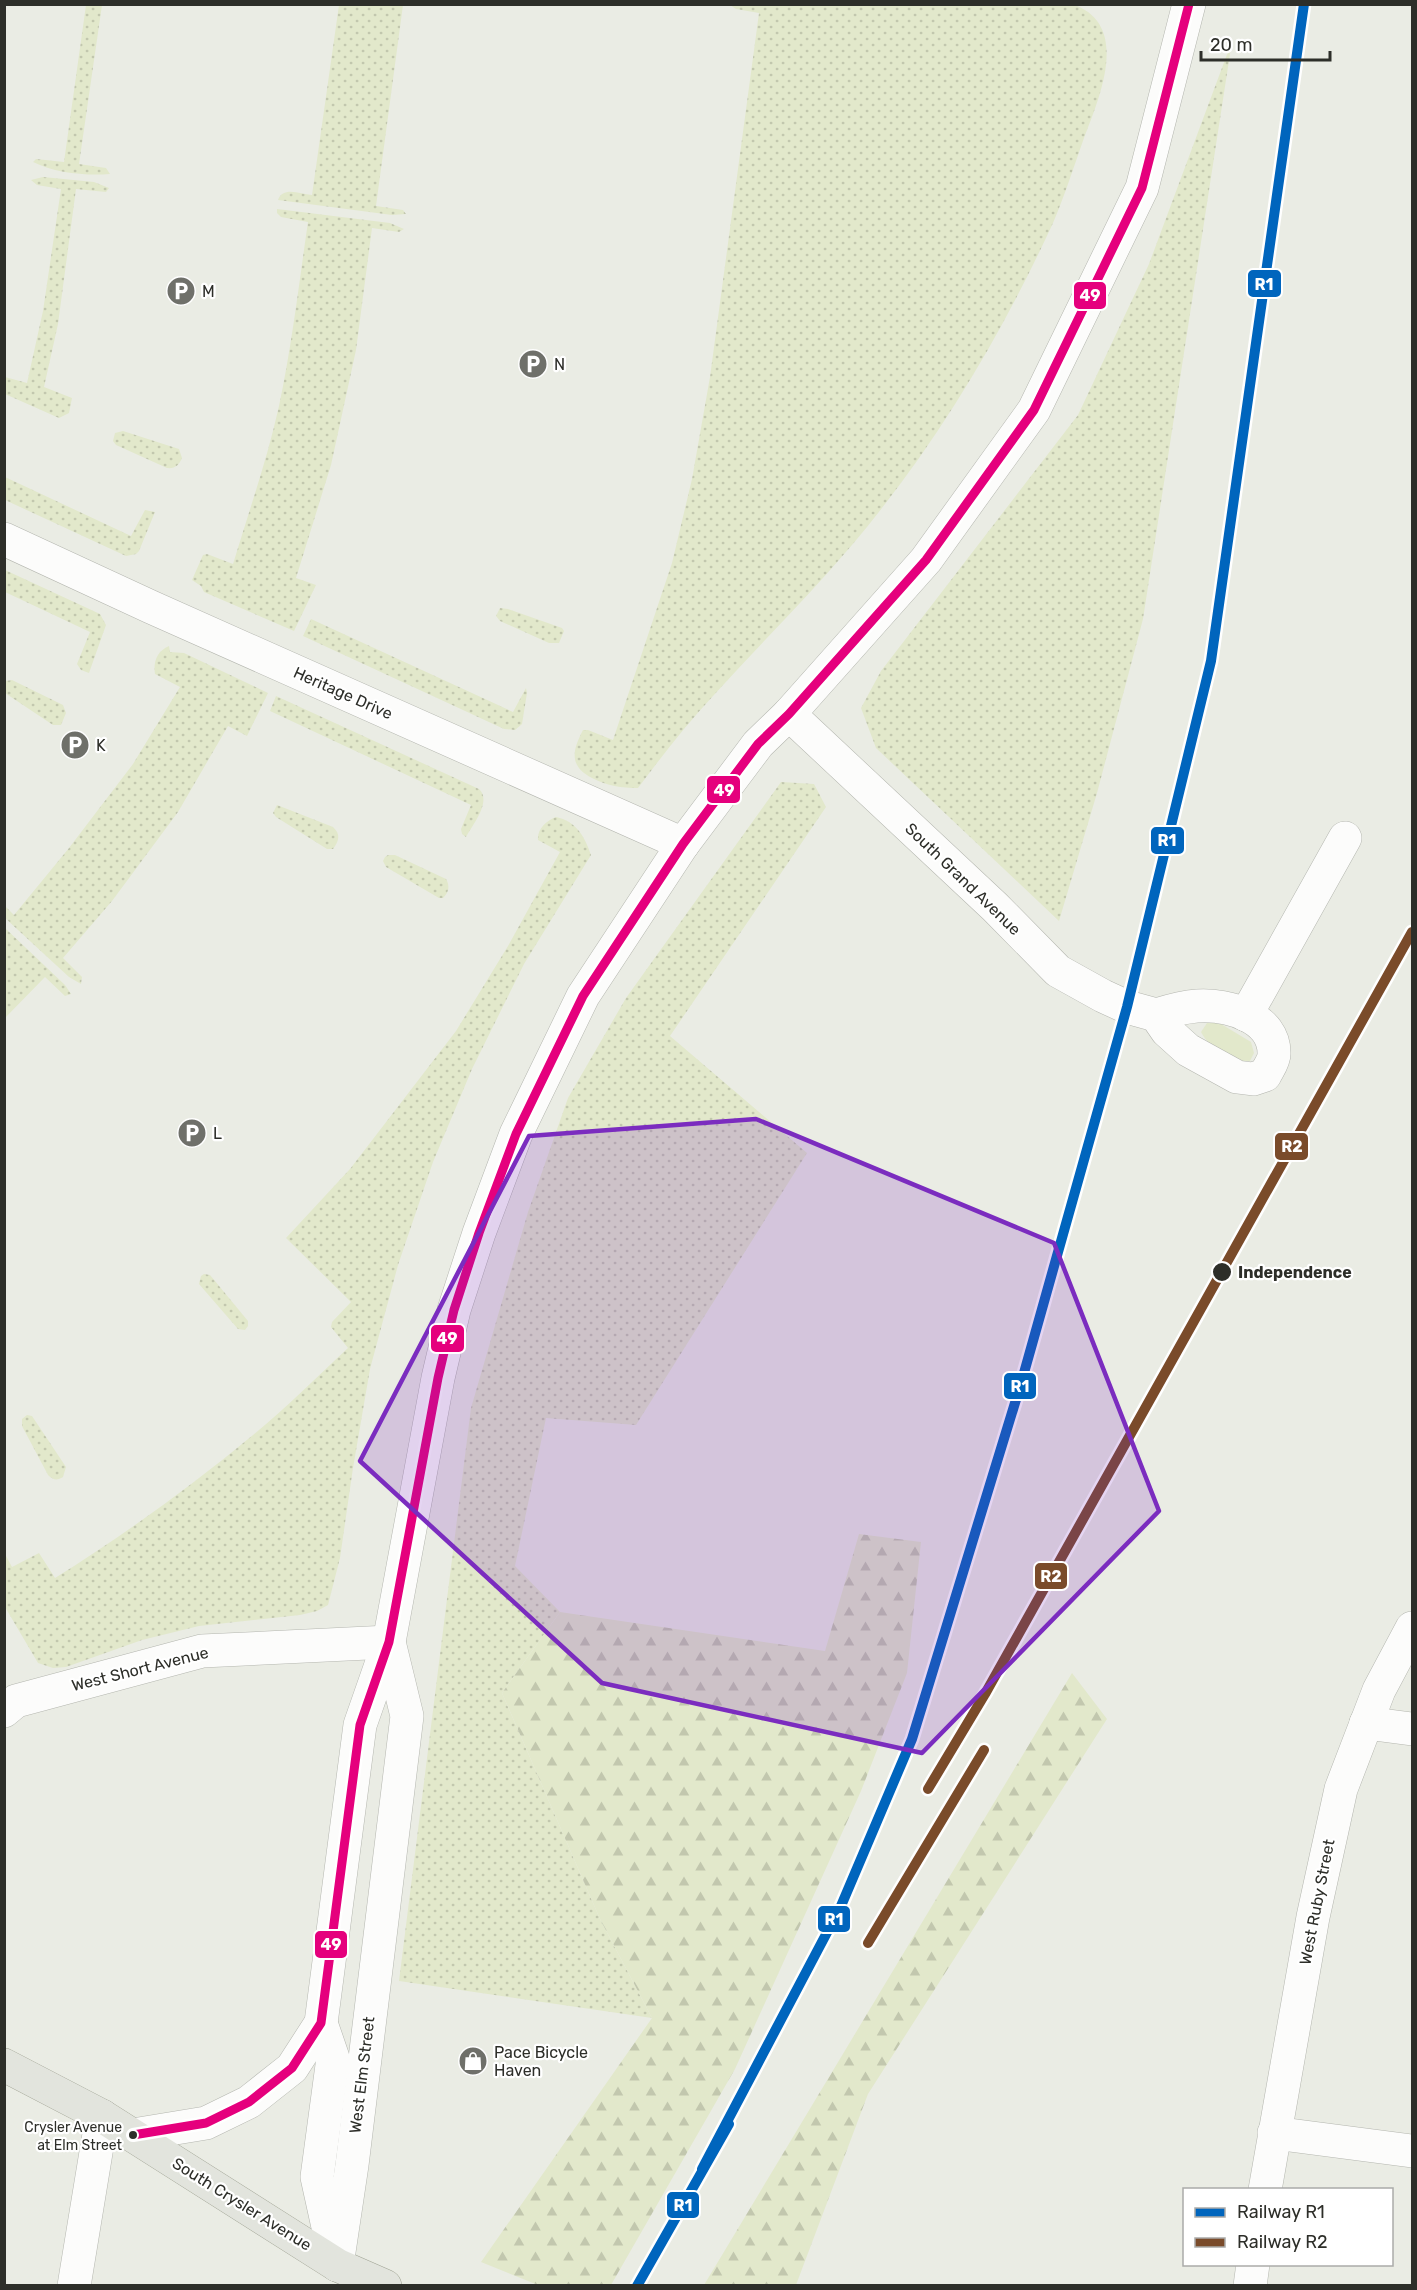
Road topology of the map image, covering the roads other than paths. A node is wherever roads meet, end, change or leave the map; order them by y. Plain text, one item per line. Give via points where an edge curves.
1 (1189, 4) edge
2 (4, 539) edge
3 (789, 714) junction
4 (1346, 838) dead end
5 (683, 844) junction
6 (1156, 1015) junction
7 (1246, 1015) junction
8 (1413, 1628) edge
9 (389, 1642) junction
10 (8, 1697) edge
11 (1366, 1723) junction
12 (1413, 1729) edge
13 (321, 2023) junction
14 (4, 2065) edge
15 (102, 2116) junction
16 (1274, 2133) junction
17 (133, 2135) junction
18 (1413, 2151) edge
19 (1265, 2188) edge
20 (1253, 2266) edge
21 (340, 2275) edge
22 (74, 2286) edge
23 (385, 2286) edge
24 (1250, 2286) edge

1 - 3 street, West Elm Street via 1142,188 1034,410 926,560
2 - 5 street, Heritage Drive
3 - 5 street, West Elm Street via 758,744
3 - 6 street, South Grand Avenue via 1058,971 1103,996
4 - 7 street
5 - 9 street, West Elm Street via 583,996 516,1134 479,1233 454,1310 438,1378
6 - 7 street, South Grand Avenue via 1197,1006
6 - 7 street, South Grand Avenue via 1188,1050 1237,1077 1253,1079 1265,1075 1274,1057 1272,1036 1262,1024
8 - 11 street, West Ruby Street
9 - 10 street, West Short Avenue via 202,1651
9 - 13 street, West Elm Street via 360,1725
9 - 21 street, West Elm Street via 407,1716
11 - 12 street
11 - 16 street, West Ruby Street via 1341,1789 1313,1917
13 - 17 street, West Elm Street via 292,2068 249,2102 206,2123
13 - 21 street, West Elm Street via 333,2058 317,2177
14 - 15 main road, South Crysler Avenue
15 - 17 main road, South Crysler Avenue
15 - 22 street
16 - 18 street
16 - 19 street, West Ruby Street
17 - 21 main road, South Crysler Avenue
20 - 24 street
21 - 23 main road, South Crysler Avenue

